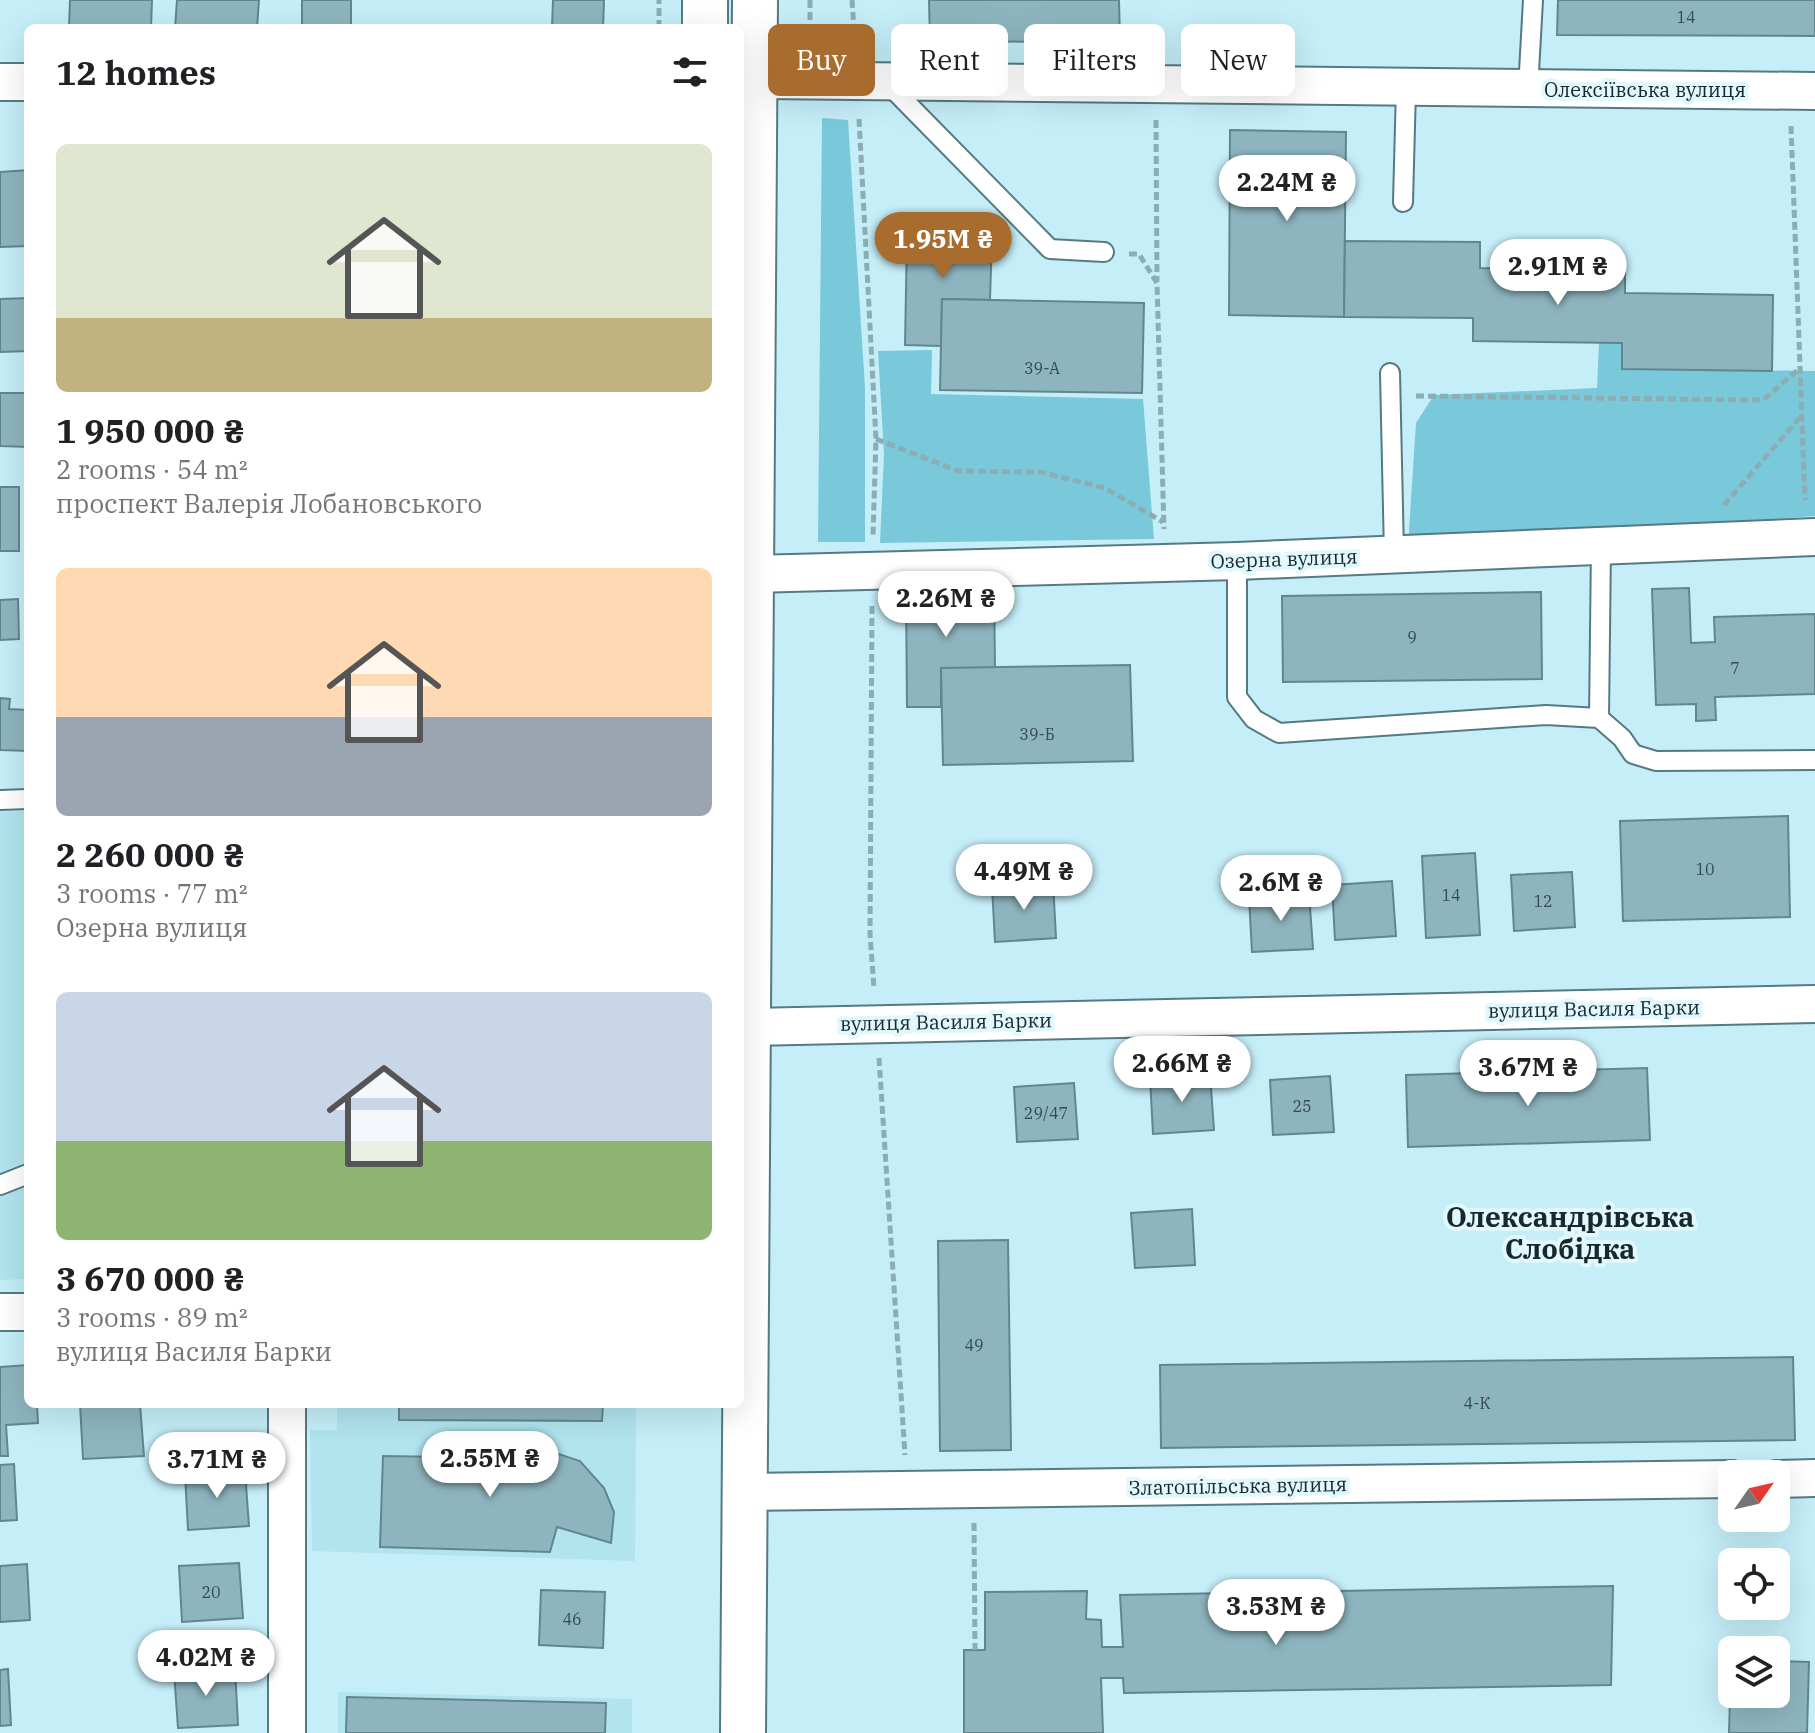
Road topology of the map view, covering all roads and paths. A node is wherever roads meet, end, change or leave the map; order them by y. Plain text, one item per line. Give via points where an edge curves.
1 (659, 0) edge
2 (705, 0) edge
3 (755, 0) edge
4 (810, 0) edge
5 (852, 0) edge
6 (1533, 0) edge
7 (810, 20) dead end
8 (659, 24) edge
9 (705, 24) edge
10 (857, 24) edge
11 (756, 80) junction
12 (768, 80) edge
13 (875, 80) edge
14 (0, 82) edge
15 (24, 82) edge
16 (875, 85) edge
17 (1406, 88) junction
18 (1528, 90) junction
19 (1802, 91) edge
20 (870, 96) edge
21 (1156, 117) dead end
22 (1403, 202) dead end
23 (1104, 252) joint
24 (1157, 283) junction
25 (1800, 368) junction
26 (1390, 373) dead end
27 (1391, 396) junction
28 (1802, 415) junction
29 (876, 439) junction
30 (1163, 522) junction
31 (1810, 537) edge
32 (1691, 542) junction
33 (1601, 546) junction
34 (1394, 554) junction
35 (1237, 561) junction
36 (1165, 563) junction
37 (872, 573) junction
38 (753, 574) junction
39 (1599, 718) junction
40 (1815, 760) edge
41 (24, 799) edge
42 (0, 800) edge
43 (1815, 1004) edge
44 (876, 1023) junction
45 (745, 1056) edge
46 (24, 1176) edge
47 (0, 1185) edge
48 (0, 1312) edge
49 (24, 1312) edge
50 (287, 1408) edge
51 (1815, 1478) edge
52 (1718, 1479) edge
53 (1790, 1479) edge
54 (932, 1490) junction
55 (744, 1492) junction
56 (975, 1650) dead end
57 (287, 1733) edge
58 (743, 1733) edge

1 - 8 path
2 - 9 main road
3 - 11 main road
4 - 7 path
5 - 10 path
6 - 18 lane
11 - 12 street, Олексіївська вулиця
11 - 38 main road
13 - 17 street, Олексіївська вулиця
14 - 15 street
16 - 23 lane via 1050,249
17 - 18 street, Олексіївська вулиця
17 - 22 lane
18 - 19 street, Олексіївська вулиця
19 - 25 path
20 - 29 path
21 - 24 path
23 - 24 path via 1139,254
24 - 30 path
25 - 27 path via 1763,400
25 - 28 path
26 - 27 lane
27 - 34 lane
28 - 31 path
28 - 32 path
29 - 30 path via 958,471 1040,472 1105,488
29 - 37 path
30 - 36 path
31 - 32 street, Озерна вулиця
32 - 33 street, Озерна вулиця
33 - 34 street, Озерна вулиця
33 - 39 lane
34 - 35 street, Озерна вулиця
35 - 36 street, Озерна вулиця
35 - 39 lane via 1237,697 1254,719 1279,733 1546,715
36 - 37 street, Озерна вулиця
37 - 38 street, Озерна вулиця
37 - 44 path via 870,934
38 - 45 main road
39 - 40 lane via 1633,754 1656,761
41 - 42 lane
43 - 44 street, вулиця Василя Барки
44 - 45 street, вулиця Василя Барки
44 - 54 path via 906,1478
45 - 55 main road
46 - 47 lane
48 - 49 street
50 - 57 street
51 - 53 street
52 - 54 street, Златопільська вулиця
54 - 55 street, Златопільська вулиця
54 - 56 path via 974,1519
55 - 58 main road

